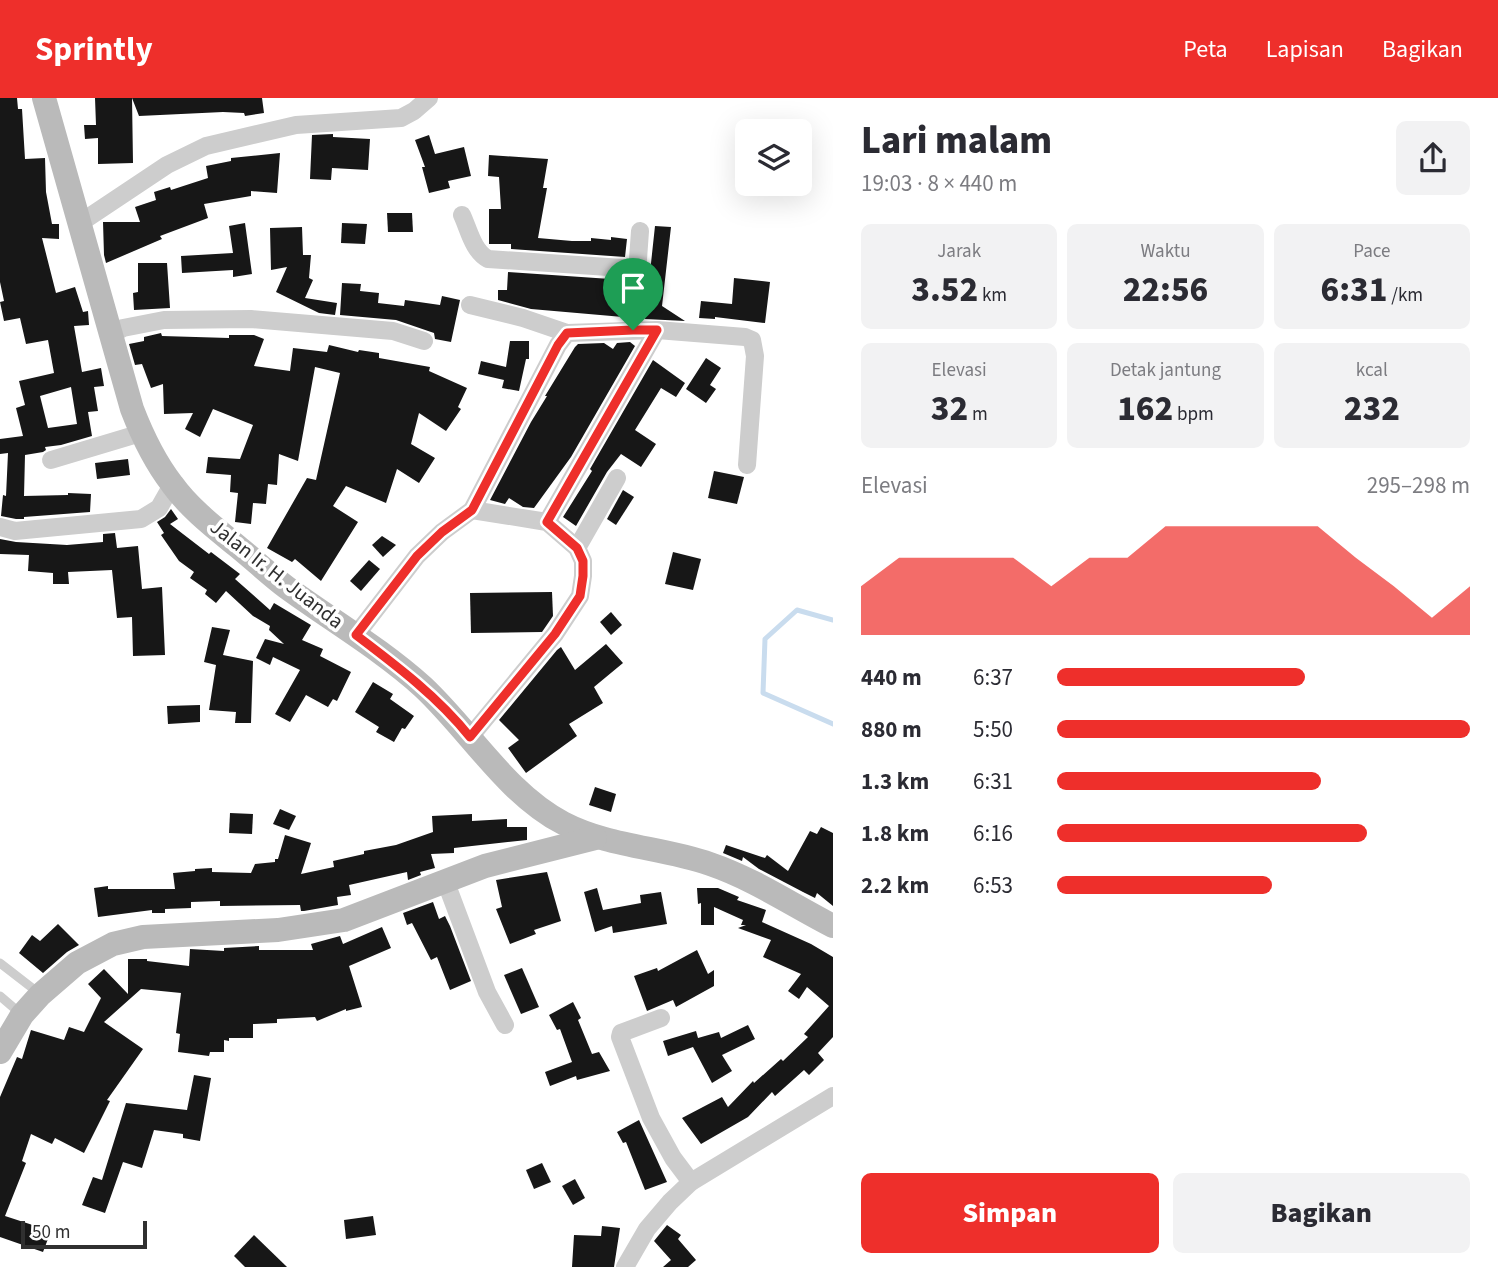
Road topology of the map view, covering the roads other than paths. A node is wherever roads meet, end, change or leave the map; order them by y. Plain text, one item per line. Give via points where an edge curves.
1 (44, 98) edge
2 (429, 98) edge
3 (462, 215) dead end
4 (80, 223) junction
5 (640, 230) dead end
6 (638, 269) junction
7 (470, 305) dead end
8 (633, 330) junction
9 (657, 330) junction
10 (567, 333) junction
11 (110, 335) junction
12 (424, 341) dead end
13 (141, 433) junction
14 (51, 460) dead end
15 (747, 465) dead end
16 (617, 478) dead end
17 (172, 485) junction
18 (472, 510) junction
19 (547, 522) junction
20 (0, 527) edge
21 (577, 548) junction
22 (356, 635) junction
23 (470, 737) junction
24 (595, 838) junction
25 (445, 880) junction
26 (833, 926) edge
27 (0, 963) edge
28 (40, 995) junction
29 (0, 996) edge
30 (22, 1015) junction
31 (661, 1018) dead end
32 (505, 1025) dead end
33 (0, 1052) edge
34 (833, 1096) edge
35 (691, 1182) junction
36 (625, 1267) edge

1 - 4 street, Jalan Ir. H. Juanda
2 - 4 street via 401,118 296,125 206,146
3 - 6 street via 475,246 488,259
4 - 11 street, Jalan Ir. H. Juanda
5 - 6 street
6 - 8 street
7 - 10 street
8 - 9 street
8 - 10 street
9 - 15 street via 752,340 755,356
9 - 19 street
10 - 18 street
11 - 12 street via 122,328 164,320 251,319 393,331
11 - 13 street, Jalan Ir. H. Juanda
13 - 14 street
13 - 17 street, Jalan Ir. H. Juanda
16 - 21 street
17 - 20 street via 159,508 141,519 15,531
17 - 22 street, Jalan Ir. H. Juanda via 212,526 278,580
18 - 19 street
18 - 22 street via 417,556
19 - 21 street
21 - 23 street via 583,561 580,596 555,634
22 - 23 street, Jalan Ir. H. Juanda via 421,686
23 - 24 street, Jalan Ir. H. Juanda via 529,801
24 - 25 street
24 - 26 street, Jalan Ir. H. Juanda via 709,863
25 - 28 street via 365,914 320,925 126,940 77,963
25 - 32 street via 487,992
27 - 28 lane
28 - 30 street
29 - 30 lane
30 - 33 street
31 - 35 street via 620,1037 651,1118
34 - 35 street
35 - 36 street via 648,1229

